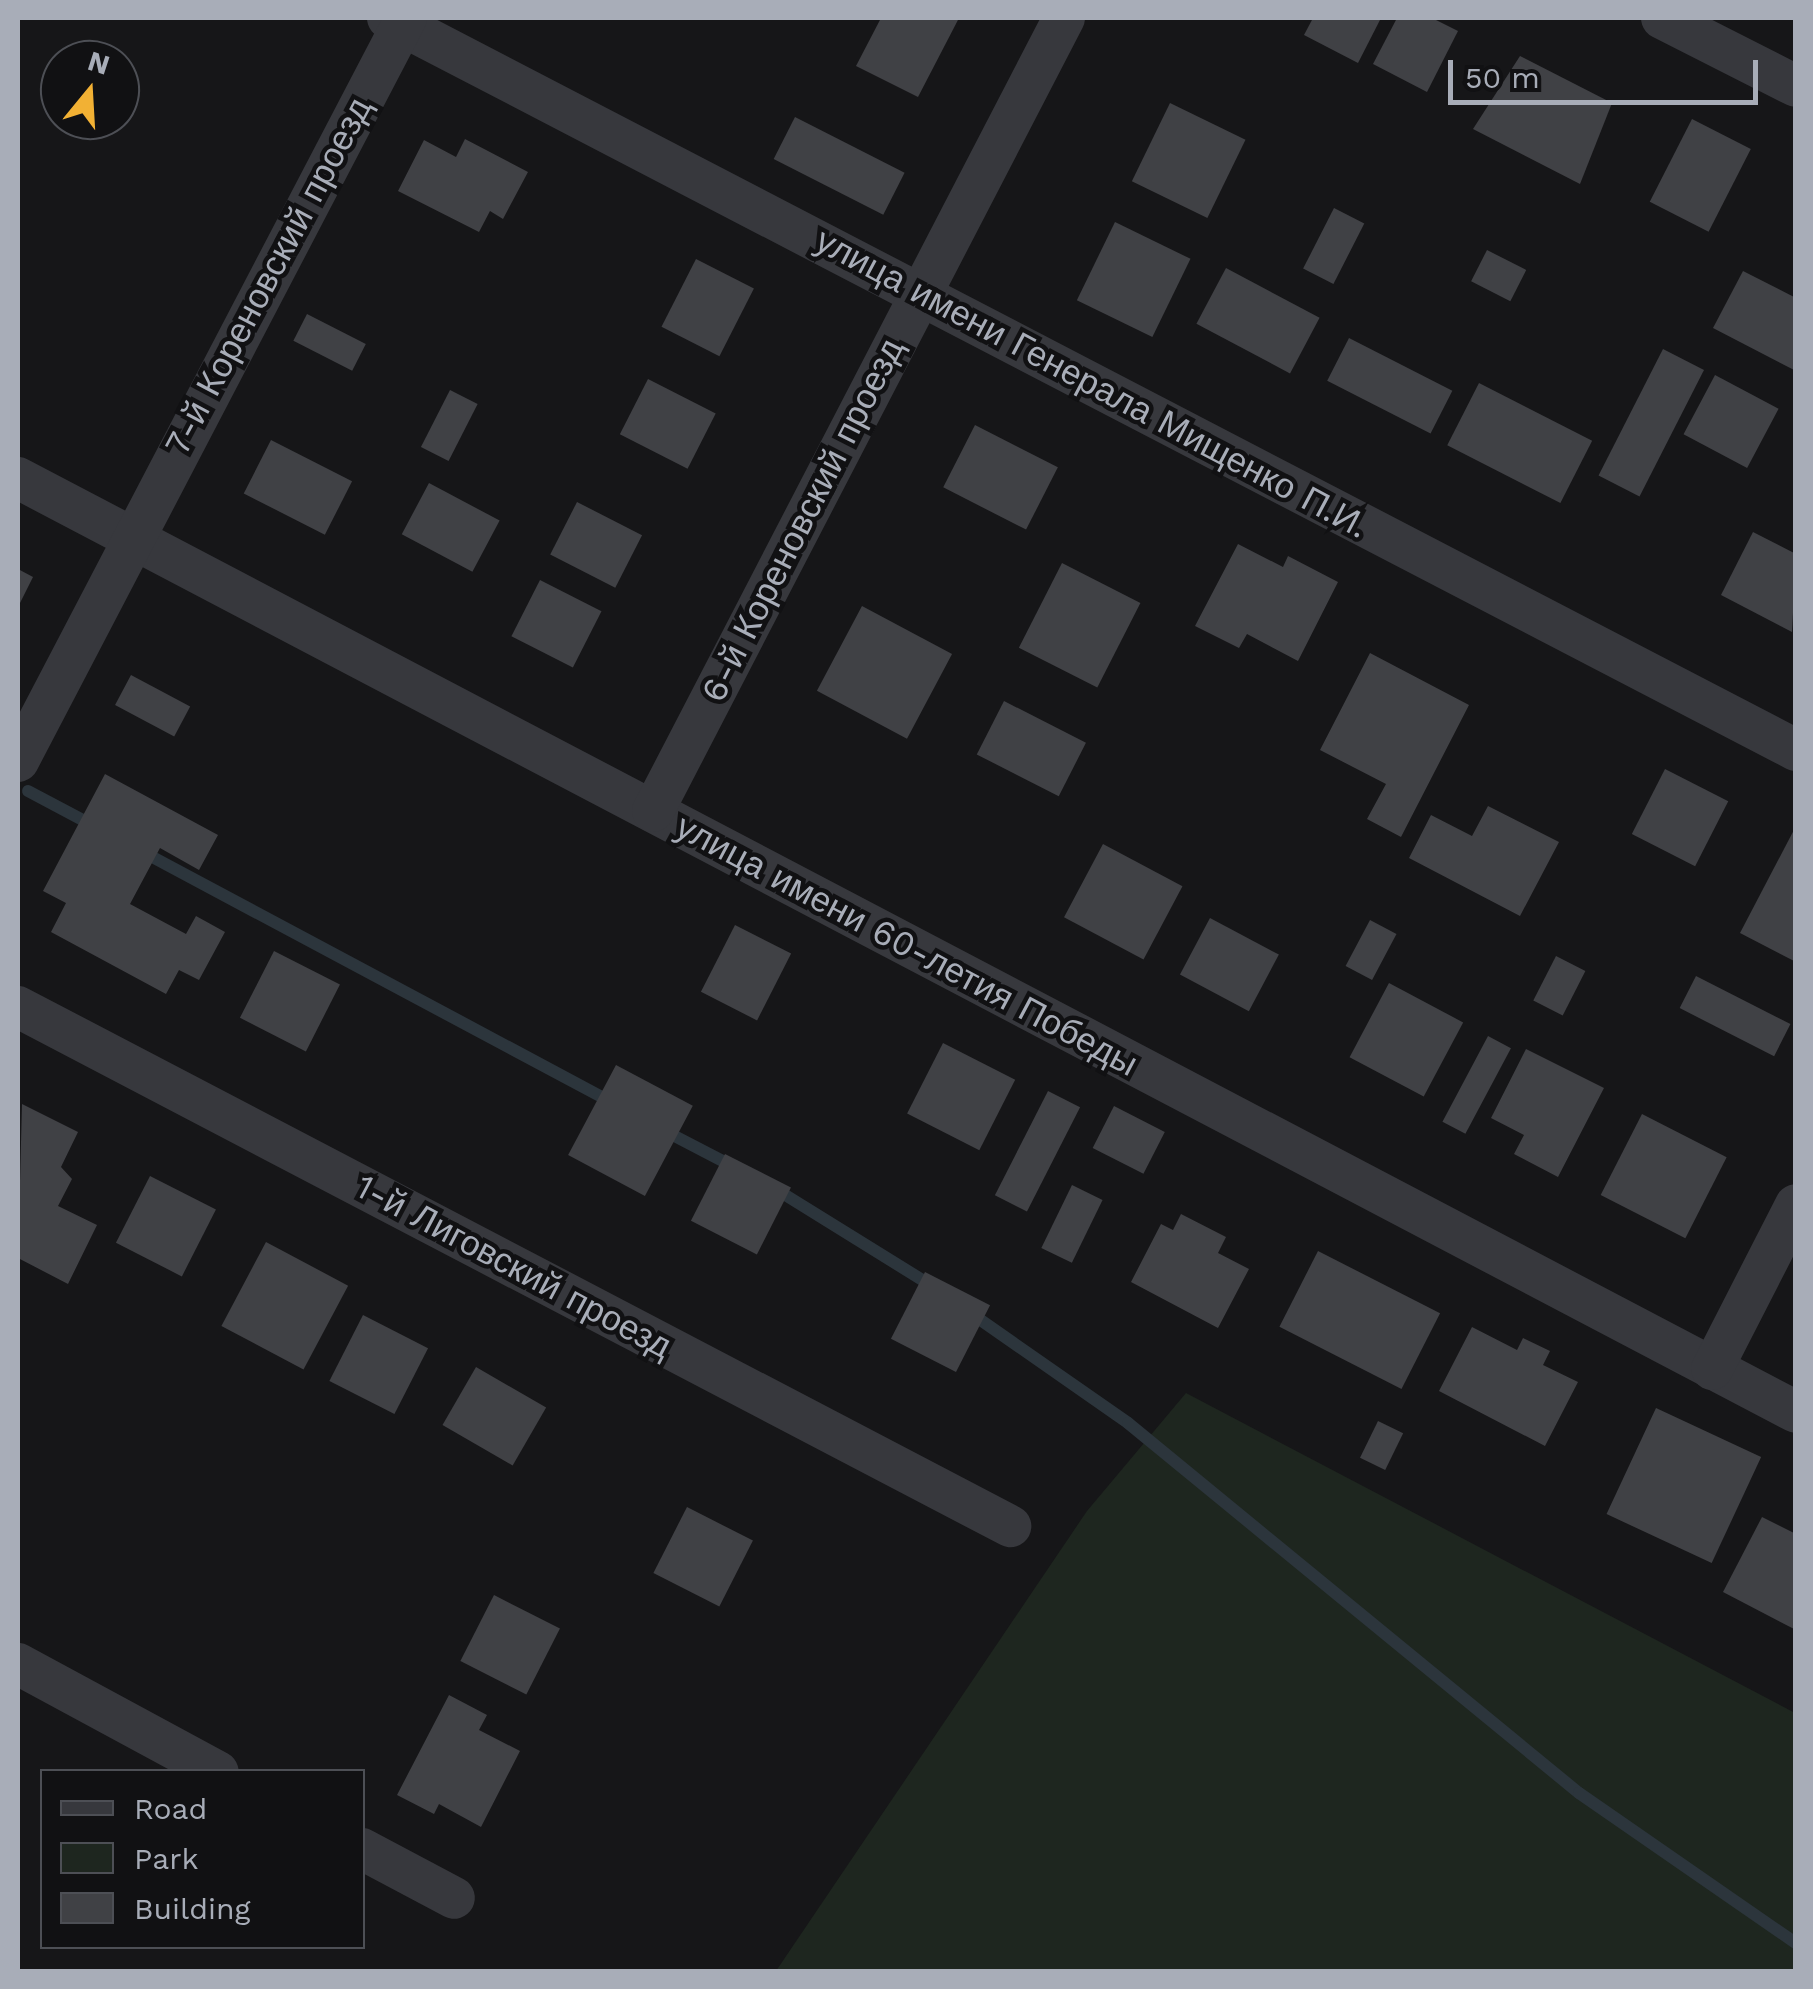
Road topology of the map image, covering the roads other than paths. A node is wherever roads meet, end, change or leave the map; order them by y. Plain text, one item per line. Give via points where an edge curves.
1 (1064, 18) edge
2 (1662, 18) edge
3 (399, 20) edge
4 (1796, 86) edge
5 (919, 292) junction
6 (18, 478) edge
7 (130, 535) junction
8 (1796, 750) edge
9 (18, 761) edge
10 (652, 811) junction
11 (18, 1007) edge
12 (1796, 1205) edge
13 (1712, 1369) junction
14 (1796, 1412) edge
15 (1010, 1526) dead end
16 (18, 1664) edge
17 (212, 1769) edge
18 (365, 1851) edge
19 (454, 1898) dead end

1 - 5 street, 6-й Кореновский проезд
2 - 4 street
3 - 5 street, улица имени Генерала Мищенко П.И.
3 - 7 street, 7-й Кореновский проезд
5 - 8 street, улица имени Генерала Мищенко П.И.
5 - 10 street, 6-й Кореновский проезд
6 - 7 street, улица имени 60-летия Победы
7 - 9 street
7 - 10 street, улица имени 60-летия Победы
10 - 13 street, улица имени 60-летия Победы
11 - 15 street, 1-й Лиговский проезд
12 - 13 street
13 - 14 street, улица имени 60-летия Победы
16 - 17 street
18 - 19 street

